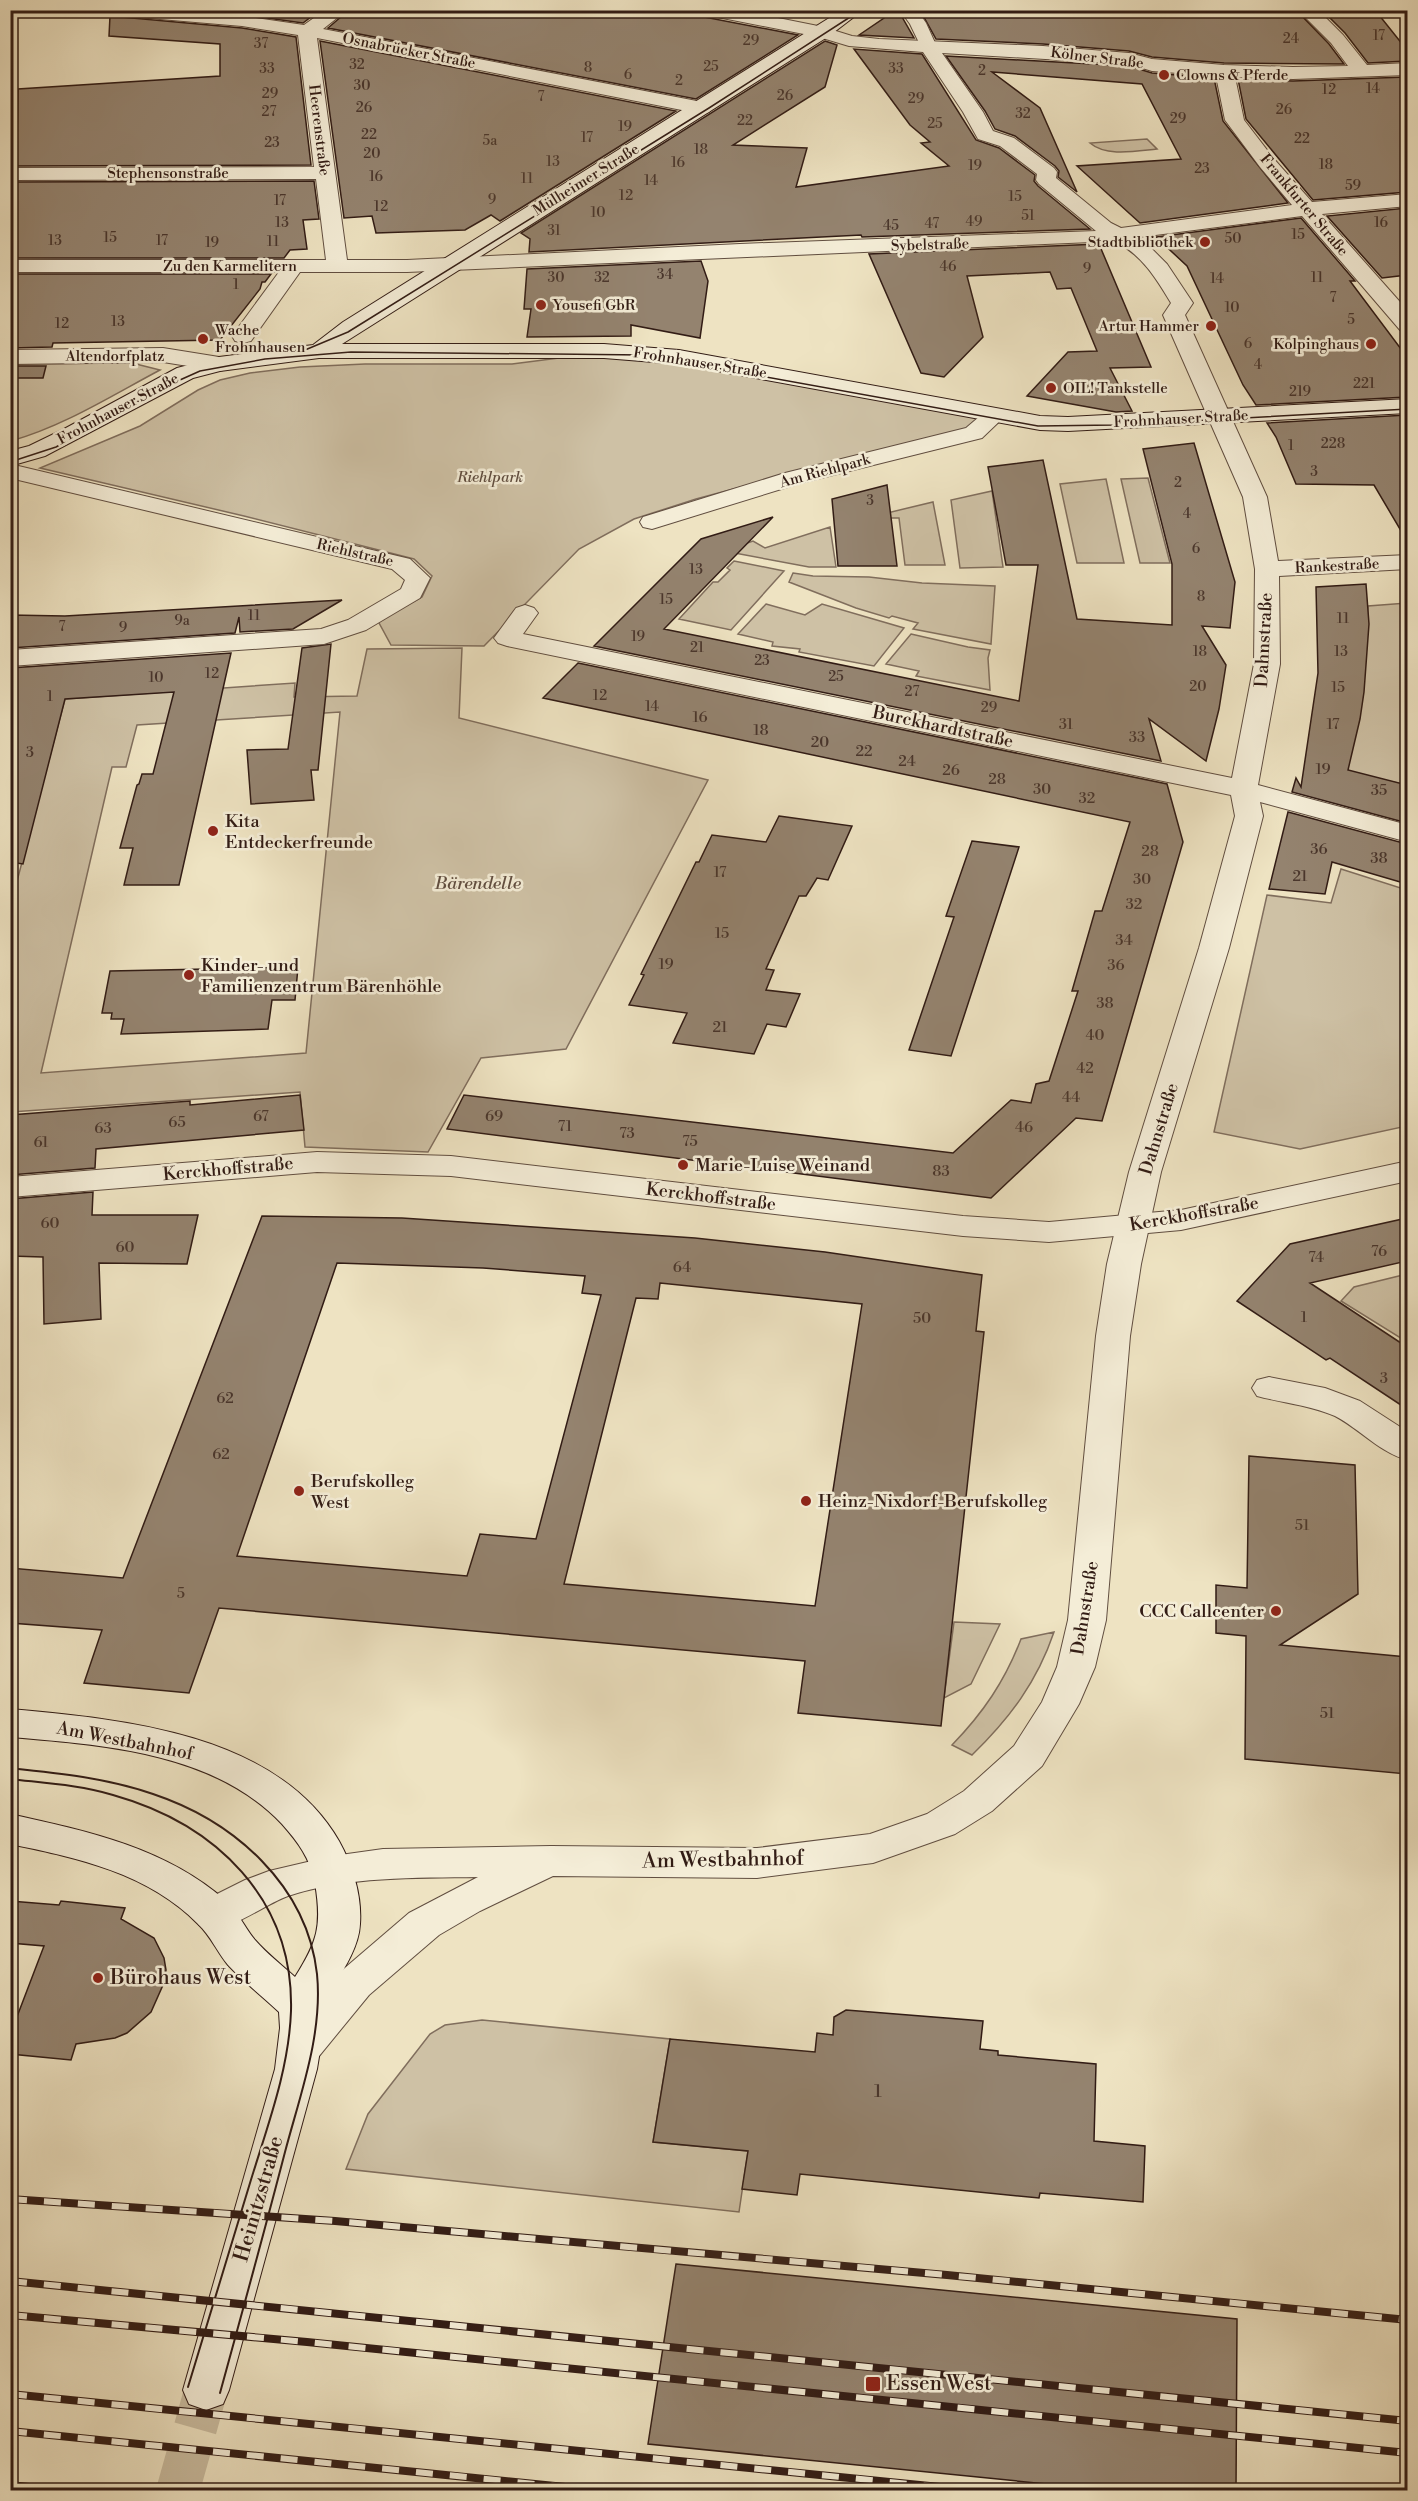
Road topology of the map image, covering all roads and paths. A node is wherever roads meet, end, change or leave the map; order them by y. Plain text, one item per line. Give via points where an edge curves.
1 (113, 10) edge
2 (338, 10) edge
3 (707, 10) edge
4 (854, 10) edge
5 (908, 10) edge
6 (1307, 10) edge
7 (306, 31) junction
8 (823, 32) junction
9 (928, 45) junction
10 (1407, 69) edge
11 (1224, 71) junction
12 (1362, 71) junction
13 (702, 108) junction
14 (324, 173) junction
15 (10, 174) edge
16 (1407, 200) edge
17 (1306, 209) junction
18 (1118, 234) junction
19 (450, 264) junction
20 (10, 266) edge
21 (294, 266) junction
22 (337, 266) junction
23 (1407, 293) edge
24 (1382, 296) junction
25 (1407, 325) edge
26 (243, 336) dead end
27 (319, 351) junction
28 (10, 357) edge
29 (219, 364) junction
30 (1407, 406) edge
31 (994, 416) junction
32 (1219, 417) junction
33 (14, 472) edge
34 (652, 522) dead end
35 (1407, 562) edge
36 (1267, 569) junction
37 (525, 613) dead end
38 (10, 658) edge
39 (1244, 789) junction
40 (1407, 834) edge
41 (1407, 1171) edge
42 (10, 1188) edge
43 (1132, 1226) junction
44 (1269, 1388) dead end
45 (1407, 1449) edge
46 (10, 1723) edge
47 (959, 1814) joint
48 (10, 1829) edge
49 (551, 1861) junction
50 (333, 1871) junction
51 (214, 1914) junction
52 (300, 2006) junction
53 (300, 2049) junction
54 (206, 2390) tunnel mouth

1 - 7 street, Osnabrücker Straße via 242,21
2 - 7 street
3 - 8 street, Kölner Straße
4 - 8 street, Mülheimer Straße
5 - 9 street
6 - 12 street
7 - 13 street, Osnabrücker Straße
7 - 14 street, Heerenstraße
8 - 9 street, Kölner Straße via 849,41
8 - 13 street, Mülheimer Straße
9 - 11 street, Kölner Straße via 1130,59 1152,65
9 - 18 street via 985,135 1007,142 1047,172 1046,180
10 - 12 street, Kölner Straße
11 - 12 street, Kölner Straße
11 - 17 street, Frankfurter Straße via 1235,120
13 - 19 street, Mülheimer Straße
14 - 15 street, Stephensonstraße
14 - 22 street, Heerenstraße
16 - 17 street, Sybelstraße
17 - 18 street, Sybelstraße
17 - 24 street, Frankfurter Straße
18 - 19 street, Sybelstraße
18 - 32 street, Dahnstraße via 1135,243 1160,267 1182,303 1174,315
19 - 22 street, Zu den Karmelitern
19 - 27 street, Mülheimer Straße
20 - 21 street, Zu den Karmelitern
21 - 22 street, Zu den Karmelitern
21 - 26 street
23 - 24 street
24 - 25 street, Frankfurter Straße
27 - 29 street, Frohnhauser Straße
27 - 31 street, Frohnhauser Straße via 644,353
28 - 29 street, Altendorfplatz via 164,355
29 - 33 street, Frohnhauser Straße via 185,373 37,451
30 - 32 street, Frohnhauser Straße
31 - 32 street, Frohnhauser Straße via 1068,424
31 - 34 street, Am Riehlpark via 974,433 793,478
32 - 36 street, Dahnstraße via 1256,496
33 - 38 street, Riehlstraße via 401,564 418,578 411,593 357,625 324,636
35 - 36 street, Rankestraße
36 - 39 street, Dahnstraße via 1267,664
37 - 39 street, Burckhardtstraße via 507,638
39 - 40 street, Burckhardtstraße
39 - 43 street, Dahnstraße via 1249,816 1215,948
41 - 43 street, Kerckhoffstraße via 1231,1210
42 - 43 street, Kerckhoffstraße via 317,1162 381,1162 451,1166 963,1226 1049,1232
43 - 47 street, Dahnstraße via 1113,1336 1087,1620 1076,1668 1060,1704 1028,1756
44 - 45 street via 1313,1396 1348,1409
46 - 50 street, Am Westbahnhof via 115,1736 212,1760 274,1792 302,1819
47 - 49 street, Am Westbahnhof via 894,1842 798,1859 757,1863
48 - 51 street via 126,1857 180,1886
49 - 50 street, Am Westbahnhof via 383,1864
49 - 53 street, Am Westbahnhof via 424,1924 354,1984
50 - 51 street, Am Westbahnhof via 283,1882
50 - 52 street, Am Westbahnhof via 339,1904 338,1936
51 - 52 street via 242,1952
52 - 53 street, Heinitzstraße
53 - 54 street, Heinitzstraße

